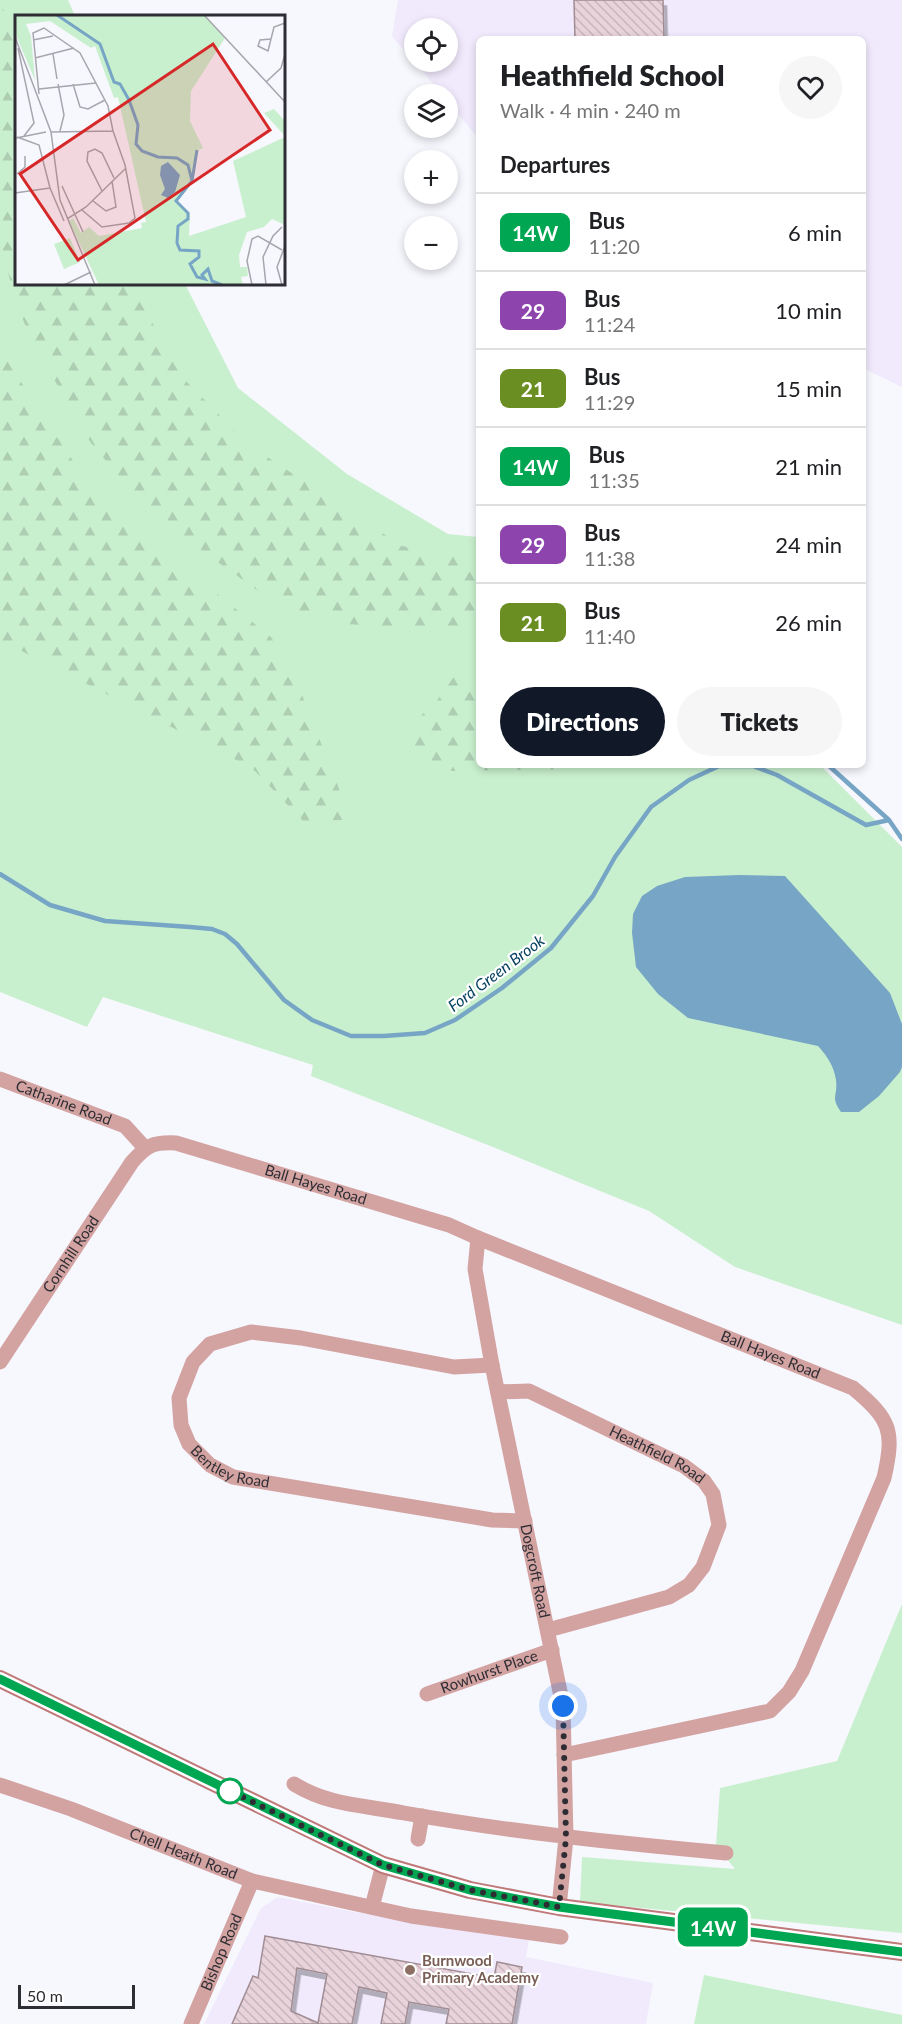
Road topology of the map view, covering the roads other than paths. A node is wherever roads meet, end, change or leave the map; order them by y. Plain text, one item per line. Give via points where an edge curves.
1 (0, 1079) edge
2 (145, 1148) junction
3 (478, 1238) junction
4 (0, 1362) edge
5 (492, 1365) junction
6 (498, 1392) junction
7 (525, 1521) junction
8 (548, 1630) junction
9 (552, 1650) junction
10 (0, 1679) edge
11 (427, 1694) dead end
12 (564, 1755) junction
13 (294, 1784) dead end
14 (0, 1785) edge
15 (422, 1816) junction
16 (566, 1838) junction
17 (418, 1839) dead end
18 (726, 1853) dead end
19 (383, 1865) junction
20 (252, 1881) junction
21 (372, 1907) junction
22 (559, 1907) junction
23 (561, 1937) dead end
24 (902, 1952) edge
25 (191, 2024) edge

1 - 2 street, Catharine Road via 125,1126
2 - 3 street, Ball Hayes Road via 158,1142 176,1143 449,1224
2 - 4 street, Cornhill Road
3 - 5 street, Dogcroft Road via 475,1269
3 - 12 street, Ball Hayes Road via 853,1388 877,1408 889,1438 884,1478 802,1671 770,1711
5 - 6 street, Dogcroft Road
5 - 7 street, Bentley Road via 454,1367 250,1332 210,1344 193,1362 179,1398 181,1425 189,1444 210,1465 233,1477 492,1520
6 - 7 street, Dogcroft Road
6 - 8 street, Heathfield Road via 529,1391 684,1466 713,1494 719,1525 703,1567 689,1584 669,1597
7 - 8 street, Dogcroft Road
8 - 9 street, Dogcroft Road
9 - 11 street, Rowhurst Place
9 - 12 street, Dogcroft Road via 563,1706
10 - 19 street
12 - 16 street, Dogcroft Road
13 - 15 street via 329,1801
14 - 20 street, Chell Heath Road
15 - 16 street
15 - 17 street
16 - 18 street
16 - 22 street, Dogcroft Road
19 - 21 street
19 - 22 street via 470,1890
20 - 21 street, Chell Heath Road
20 - 25 street, Bishop Road
21 - 23 street, Chell Heath Road
22 - 24 street

